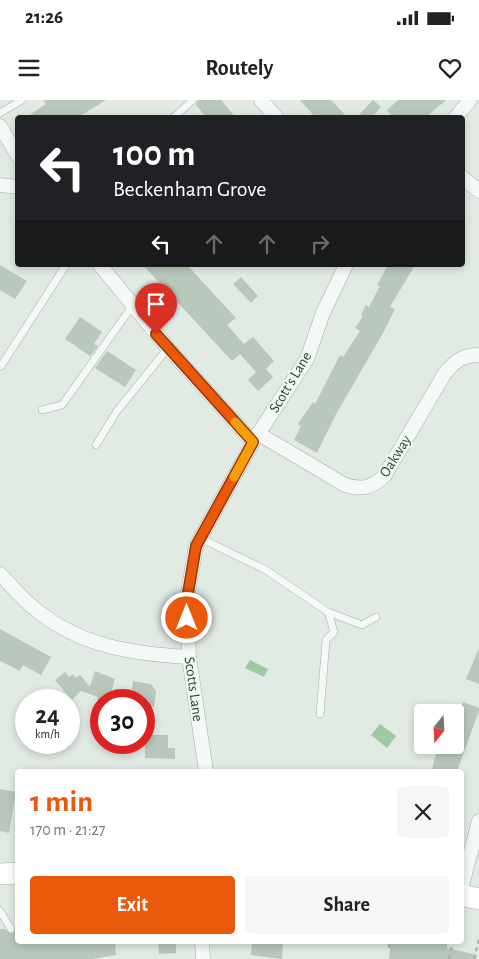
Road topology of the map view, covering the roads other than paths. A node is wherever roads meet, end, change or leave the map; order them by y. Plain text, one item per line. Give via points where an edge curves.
1 (22, 100) edge
2 (193, 100) edge
3 (261, 100) edge
4 (470, 100) edge
5 (0, 113) edge
6 (176, 115) edge
7 (274, 115) edge
8 (458, 115) edge
9 (0, 126) edge
10 (15, 151) edge
11 (465, 179) edge
12 (0, 185) edge
13 (15, 187) edge
14 (479, 191) edge
15 (65, 267) edge
16 (102, 267) edge
17 (345, 267) edge
18 (133, 305) junction
19 (168, 348) junction
20 (479, 355) edge
21 (0, 366) edge
22 (42, 410) dead end
23 (256, 438) junction
24 (96, 445) dead end
25 (200, 538) junction
26 (0, 574) edge
27 (328, 612) junction
28 (376, 617) dead end
29 (189, 657) junction
30 (320, 714) dead end
31 (206, 769) edge
32 (479, 821) edge
33 (15, 873) edge
34 (0, 874) edge
35 (464, 878) edge
36 (464, 896) edge
37 (479, 900) edge
38 (0, 911) edge
39 (11, 929) dead end
40 (202, 944) edge
41 (203, 959) edge

1 - 5 lane
2 - 6 lane
3 - 7 street
4 - 8 street
9 - 10 street
11 - 14 street
12 - 13 street
15 - 21 lane
16 - 18 street, Oakway
17 - 23 street, Scott's Lane via 323,313 307,358
18 - 19 street, Oakway
18 - 22 lane via 62,405
19 - 23 street, Oakway
19 - 24 lane via 117,411
20 - 23 street, Oakway via 461,358 452,364 385,475 378,483 366,488 345,485
23 - 25 street, Scotts Lane
25 - 27 lane via 266,570
25 - 29 street, Scotts Lane via 187,599
26 - 29 street via 35,609 89,642 144,654
27 - 28 lane via 362,625
27 - 30 lane via 334,632 326,640
29 - 31 street, Scotts Lane
32 - 35 street
33 - 34 main road
36 - 37 main road
38 - 39 lane
40 - 41 street

